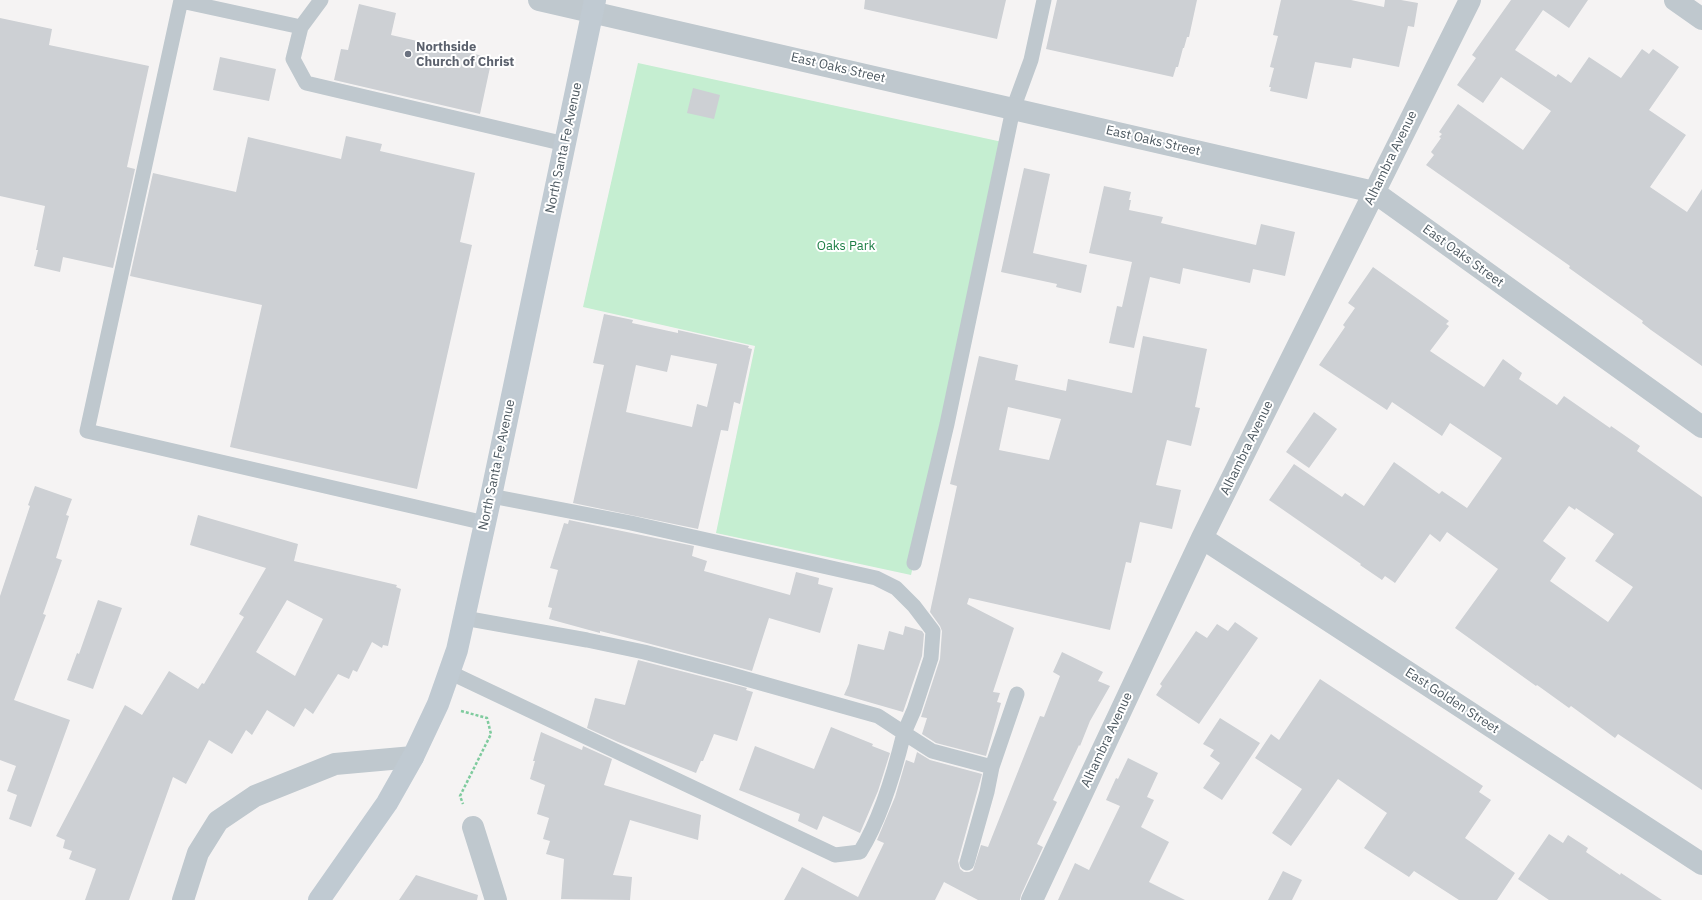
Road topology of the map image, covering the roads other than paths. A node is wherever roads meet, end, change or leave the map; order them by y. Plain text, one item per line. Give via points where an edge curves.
1 (181, 0) edge
2 (321, 0) edge
3 (539, 0) edge
4 (1044, 0) edge
5 (1470, 0) edge
6 (1675, 0) edge
7 (594, 6) edge
8 (1702, 19) edge
9 (301, 27) junction
10 (1013, 109) junction
11 (565, 144) junction
12 (1374, 192) junction
13 (1702, 427) edge
14 (491, 496) junction
15 (485, 523) junction
16 (1202, 538) junction
17 (914, 563) dead end
18 (464, 618) junction
19 (449, 672) junction
20 (1017, 694) dead end
21 (904, 733) junction
22 (413, 757) junction
23 (992, 767) junction
24 (473, 827) road end
25 (967, 863) dead end
26 (1702, 864) edge
27 (182, 900) edge
28 (320, 900) edge
29 (496, 900) edge
30 (1032, 900) edge

1 - 9 lane
1 - 15 lane via 87,431
2 - 9 lane
3 - 7 street, East Oaks Street
4 - 10 lane via 1031,60
5 - 12 street, Alhambra Avenue
6 - 8 street
7 - 10 street, East Oaks Street
7 - 11 main road, North Santa Fe Avenue
9 - 11 lane via 294,59 306,83
10 - 12 street, East Oaks Street
10 - 17 lane via 947,424
11 - 14 main road, North Santa Fe Avenue
12 - 13 street, East Oaks Street
12 - 16 street, Alhambra Avenue
14 - 15 main road, North Santa Fe Avenue
14 - 21 lane via 631,523 876,578 896,588 933,631 931,658
15 - 18 main road, North Santa Fe Avenue
16 - 26 street, East Golden Street
16 - 30 street, Alhambra Avenue
18 - 19 main road, North Santa Fe Avenue
18 - 21 lane via 644,652 725,673 878,716
19 - 21 lane via 835,855 860,852 870,836
19 - 22 main road, North Santa Fe Avenue via 438,704
20 - 23 lane
21 - 23 lane via 932,751
22 - 27 street via 335,764 255,796 218,821 198,853
22 - 28 main road, North Santa Fe Avenue via 387,803
23 - 25 lane
24 - 29 street

